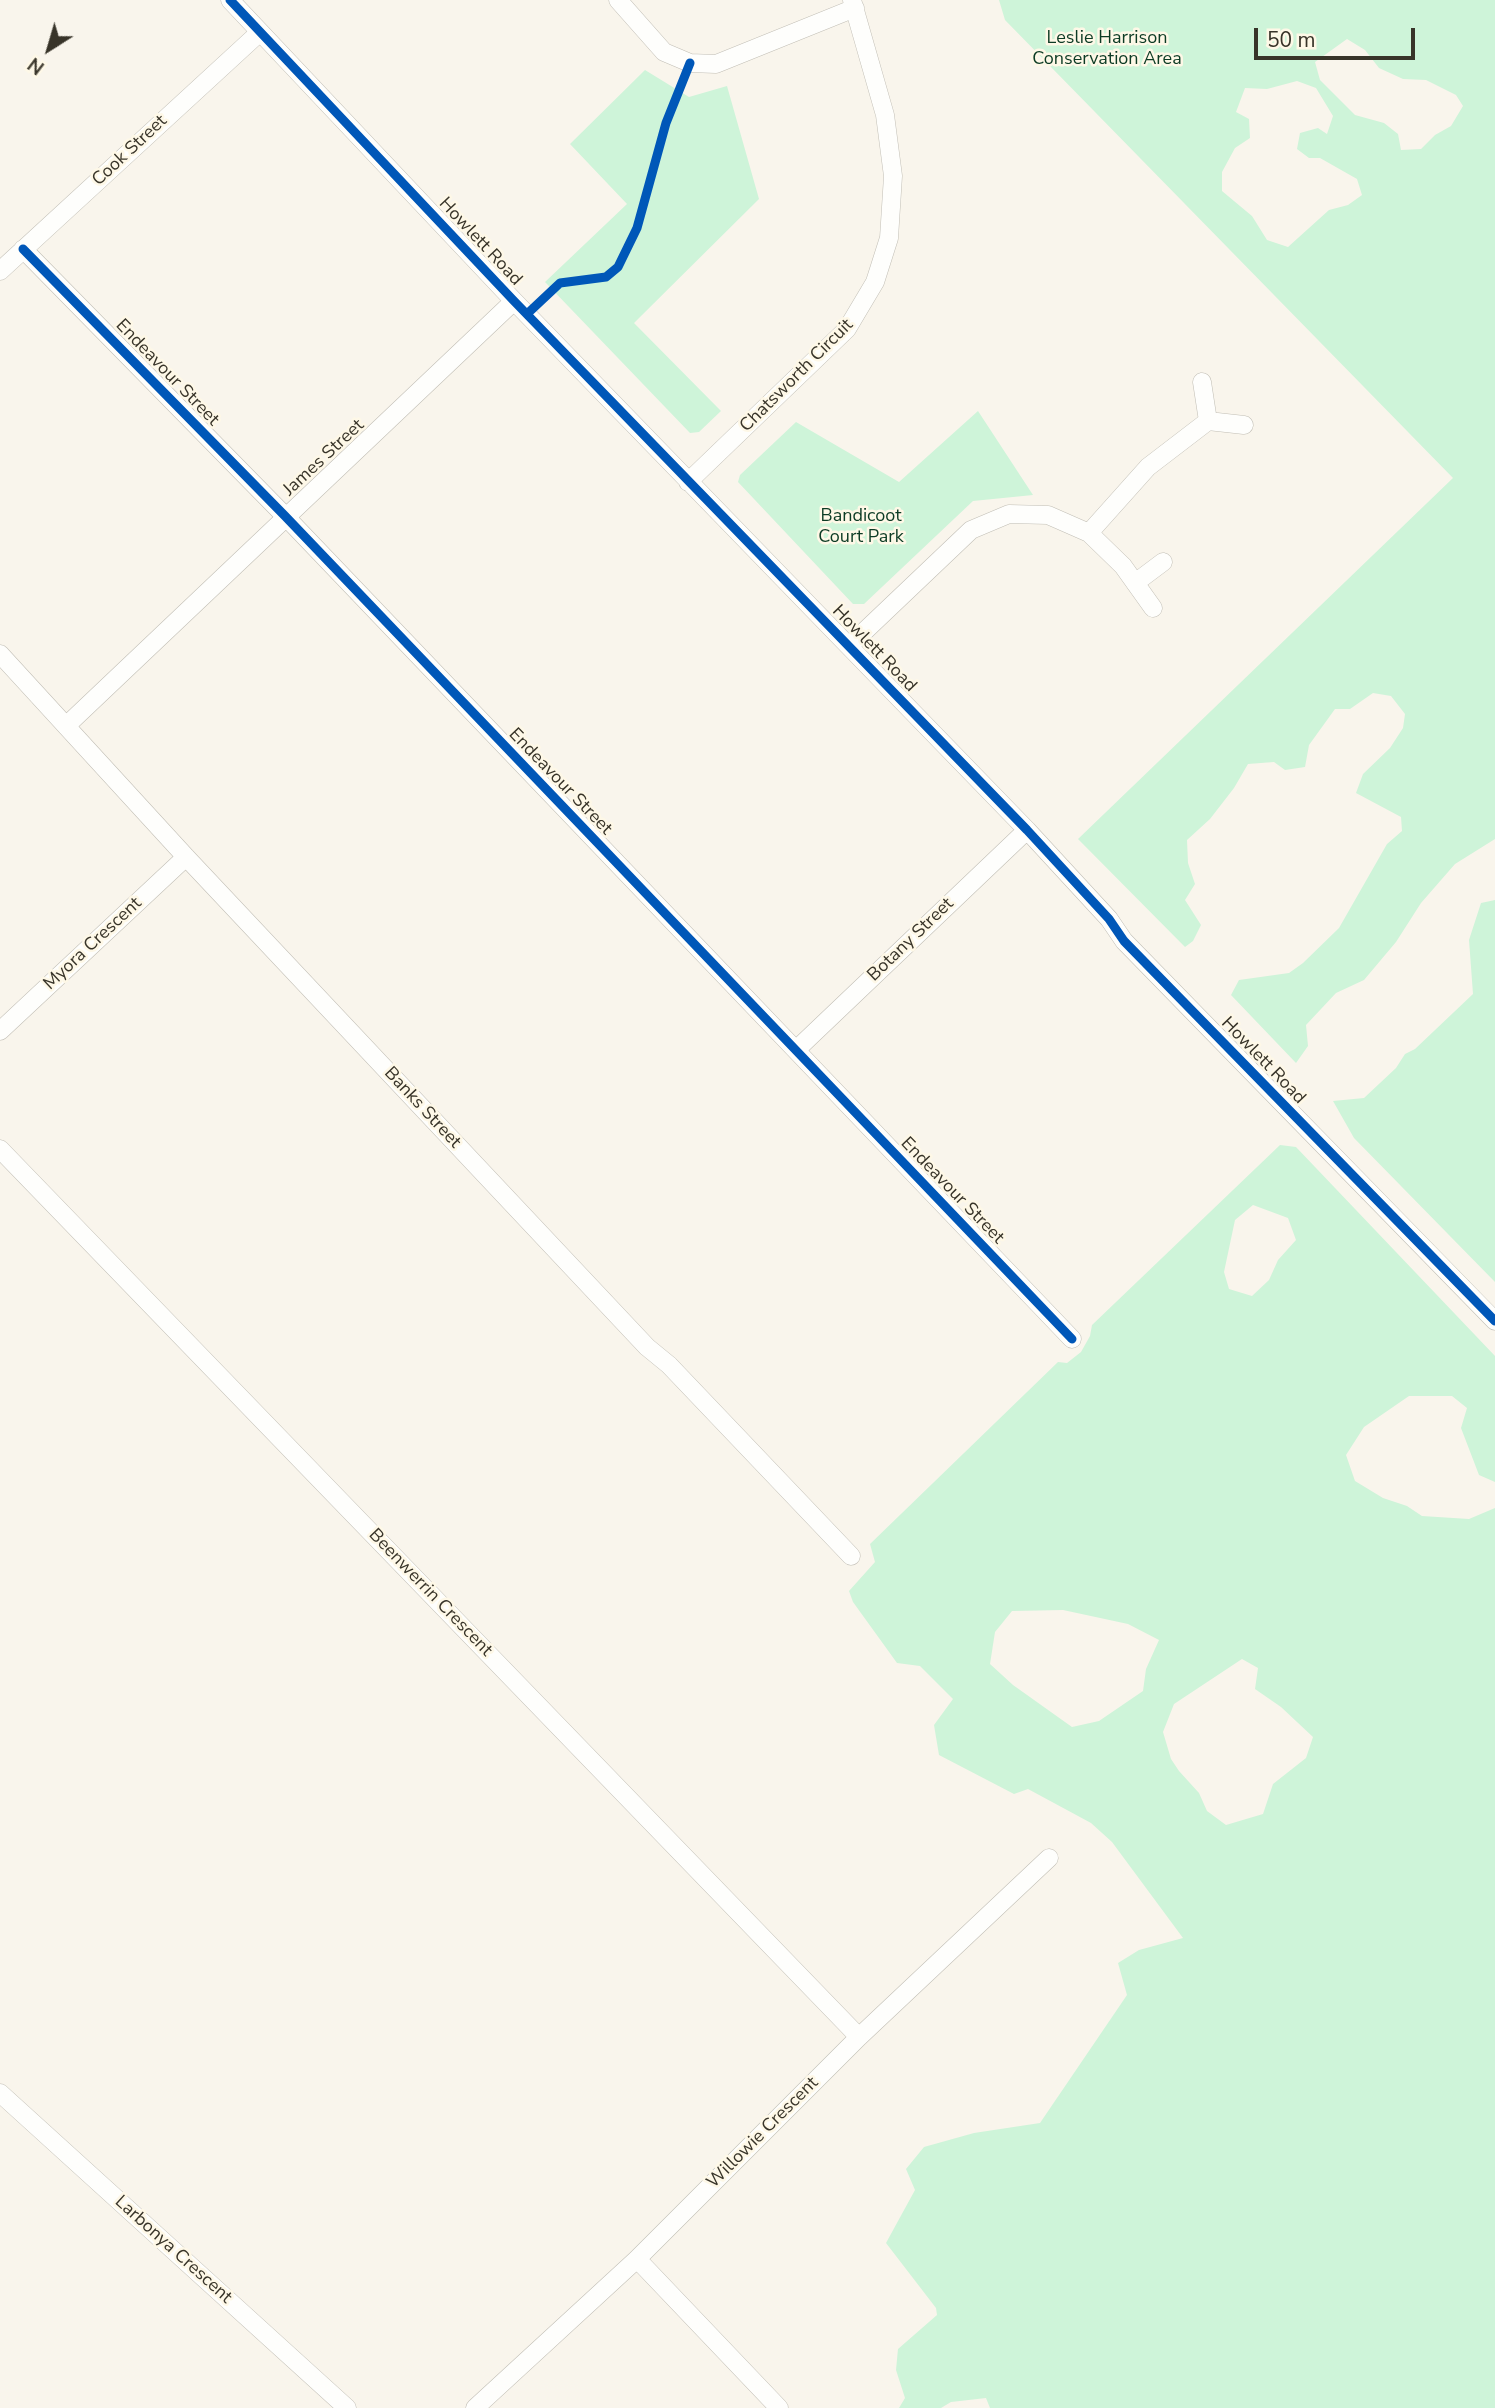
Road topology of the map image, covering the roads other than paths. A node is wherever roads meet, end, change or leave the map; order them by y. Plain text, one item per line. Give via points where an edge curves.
1 (230, 0) edge
2 (618, 0) edge
3 (854, 4) edge
4 (260, 32) junction
5 (23, 249) junction
6 (0, 271) edge
7 (514, 301) junction
8 (1202, 382) dead end
9 (1208, 421) junction
10 (1244, 425) dead end
11 (688, 482) junction
12 (285, 516) junction
13 (1089, 533) junction
14 (1163, 562) dead end
15 (1135, 583) junction
16 (1153, 608) dead end
17 (849, 646) junction
18 (0, 654) edge
19 (66, 726) junction
20 (1027, 830) junction
21 (186, 857) junction
22 (0, 1031) edge
23 (796, 1050) junction
24 (0, 1149) edge
25 (1495, 1321) edge
26 (1072, 1339) dead end
27 (851, 1556) dead end
28 (1049, 1858) dead end
29 (859, 2037) junction
30 (0, 2093) edge
31 (637, 2259) junction
32 (347, 2408) edge
33 (475, 2408) edge
34 (779, 2408) edge

1 - 4 street, Howlett Road
2 - 3 street, Chatsworth Circuit via 664,52 690,63 716,64
3 - 11 street, Chatsworth Circuit via 885,115 893,176 890,238 875,282 847,329
4 - 5 street, Cook Street
4 - 7 street, Howlett Road
5 - 6 street, Cook Street
5 - 12 street, Endeavour Street
7 - 11 street, Howlett Road
7 - 12 street, James Street
8 - 9 street
9 - 10 street
9 - 13 street via 1148,467
11 - 17 street, Howlett Road
12 - 19 street, James Street
12 - 23 street, Endeavour Street
13 - 15 street
13 - 17 street via 1048,515 1009,514 971,530
14 - 15 street
15 - 16 street
17 - 20 street, Howlett Road
18 - 19 street, Banks Street
19 - 21 street, Banks Street
20 - 23 street, Botany Street
20 - 25 street, Howlett Road via 1124,941
21 - 22 street, Myora Crescent
21 - 27 street, Banks Street via 647,1347
23 - 26 street, Endeavour Street
24 - 29 street, Beenwerrin Crescent
28 - 29 street, Willowie Crescent
29 - 31 street, Willowie Crescent
30 - 32 street, Larbonya Crescent
31 - 33 street, Willowie Crescent
31 - 34 street

